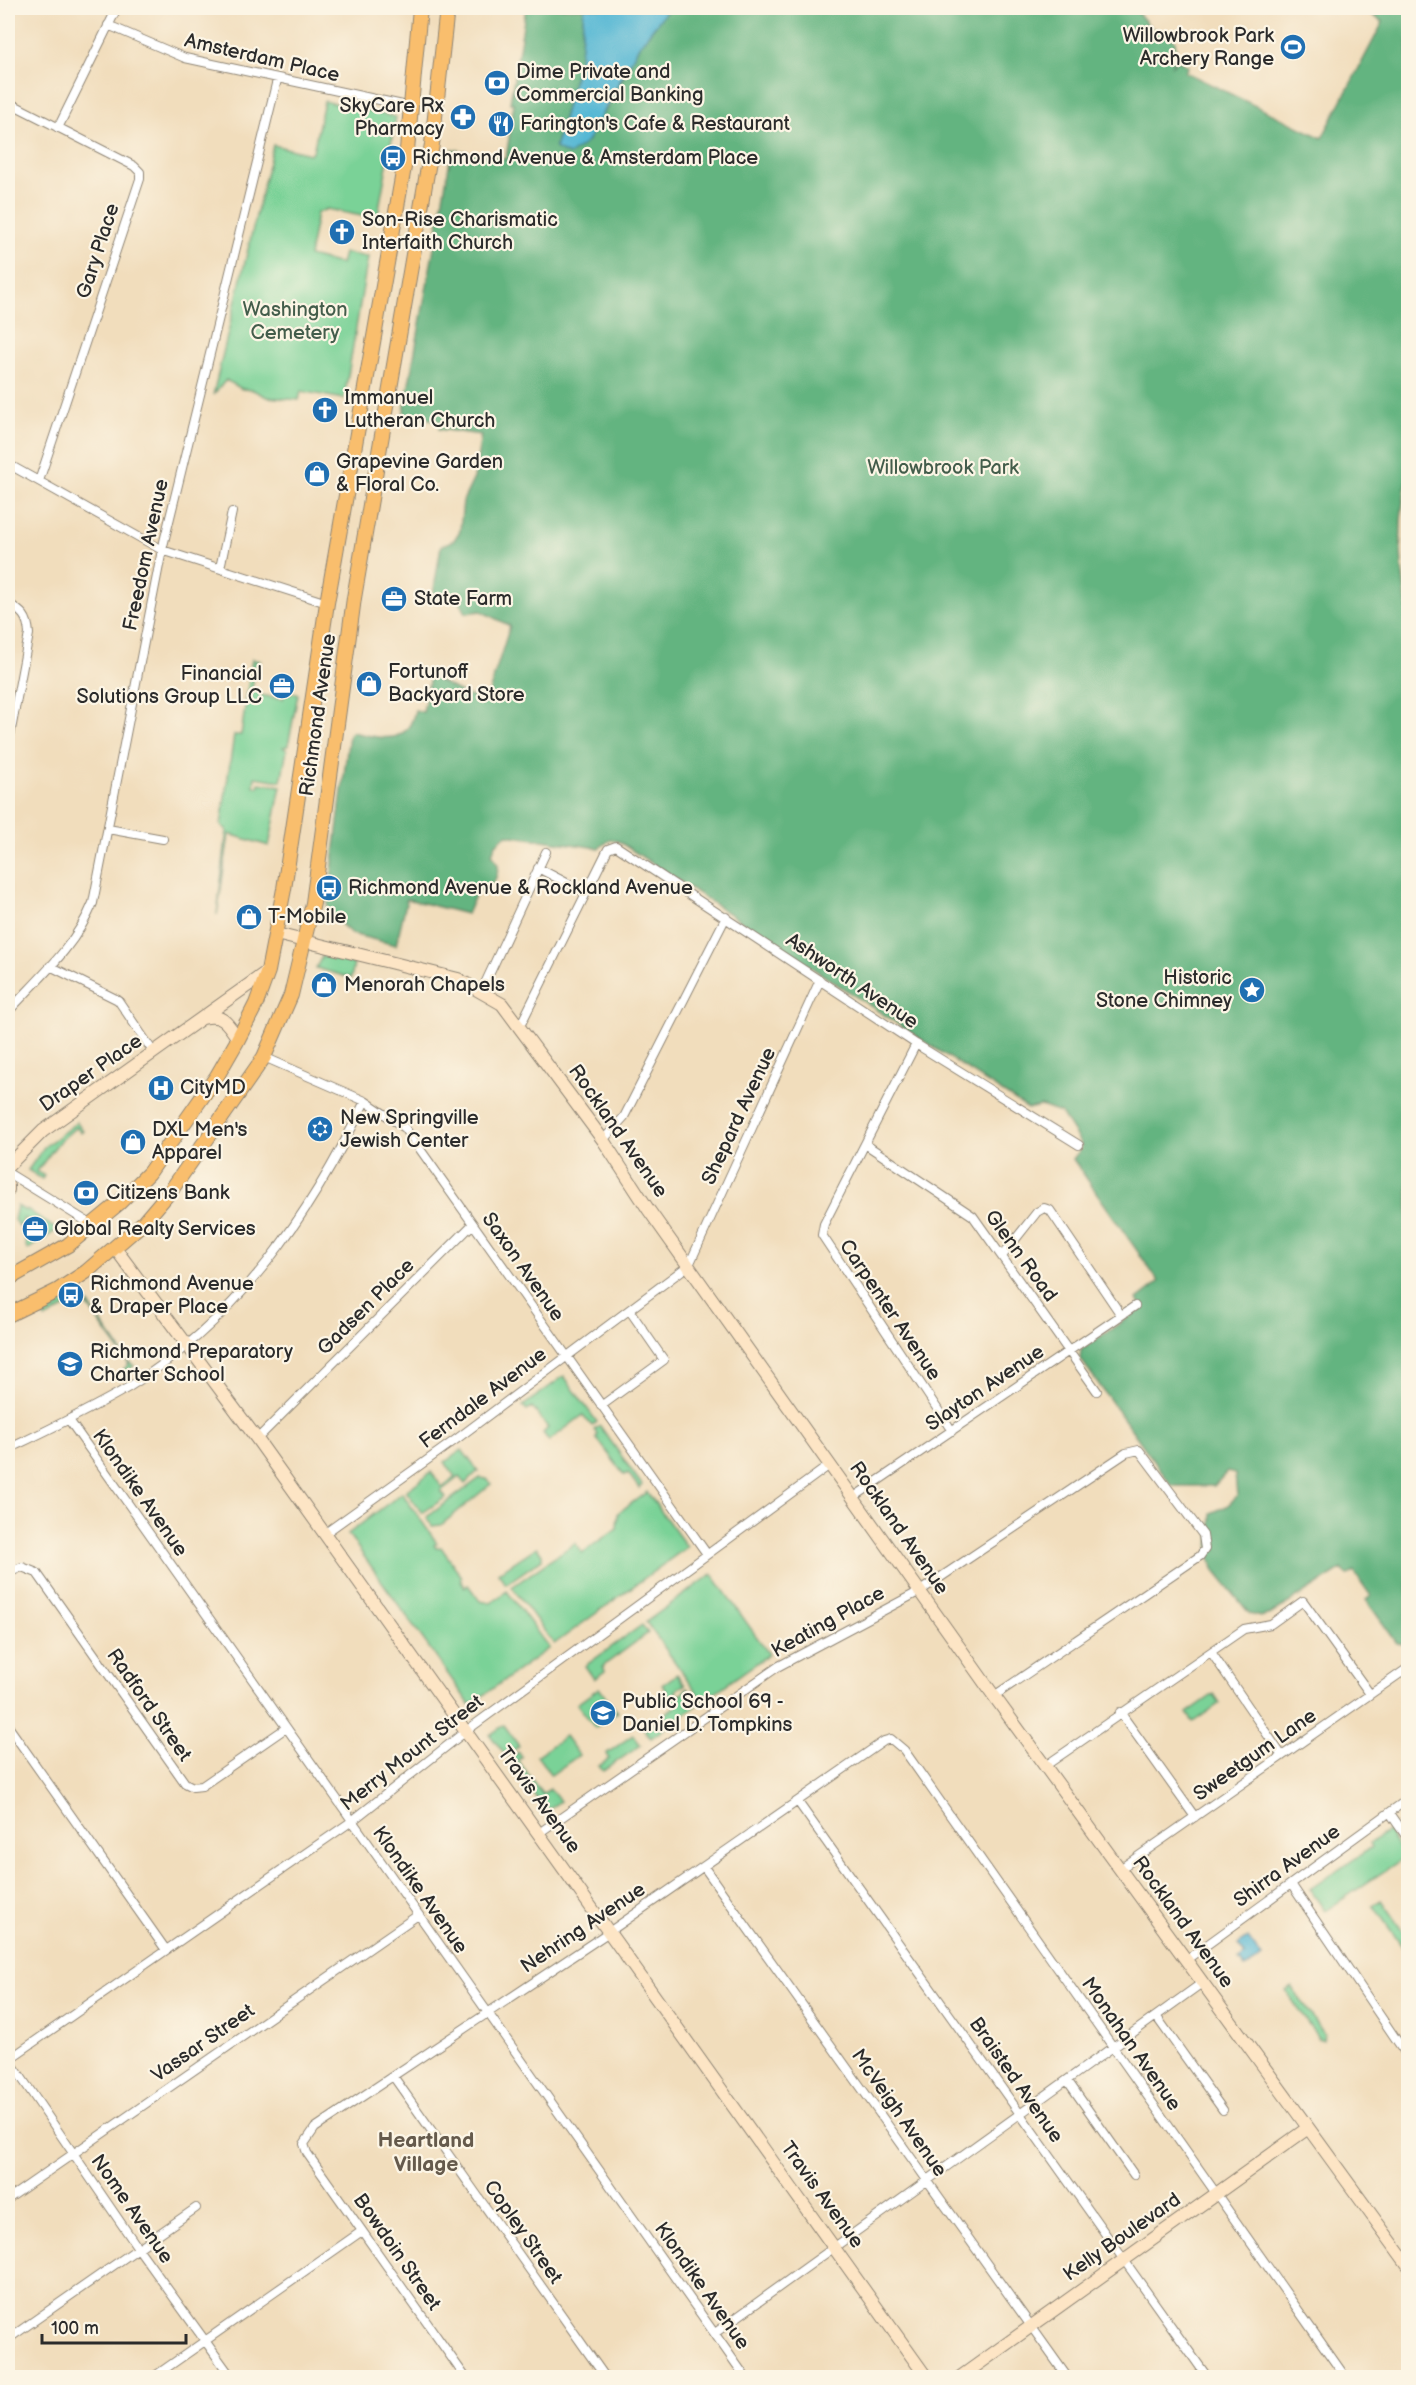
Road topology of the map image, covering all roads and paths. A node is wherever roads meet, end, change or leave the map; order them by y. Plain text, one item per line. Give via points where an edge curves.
1 (117, 8) edge
2 (420, 8) edge
3 (447, 8) edge
4 (108, 25) junction
5 (277, 80) junction
6 (8, 102) edge
7 (412, 107) junction
8 (58, 128) junction
9 (8, 464) edge
10 (39, 482) junction
11 (232, 512) dead end
12 (162, 550) junction
13 (220, 568) junction
14 (8, 603) edge
15 (327, 603) junction
16 (8, 742) edge
17 (108, 829) junction
18 (163, 839) dead end
19 (546, 852) dead end
20 (538, 868) junction
21 (586, 893) junction
22 (726, 917) junction
23 (276, 934) junction
24 (305, 941) junction
25 (50, 966) junction
26 (268, 971) junction
27 (820, 980) junction
28 (482, 990) junction
29 (8, 1012) edge
30 (202, 1018) junction
31 (520, 1026) junction
32 (238, 1039) junction
33 (916, 1044) junction
34 (154, 1053) junction
35 (264, 1057) junction
36 (365, 1101) junction
37 (603, 1140) junction
38 (865, 1144) junction
39 (1079, 1145) dead end
40 (8, 1166) edge
41 (8, 1173) edge
42 (472, 1224) junction
43 (94, 1226) junction
44 (115, 1248) junction
45 (1002, 1255) junction
46 (689, 1265) junction
47 (8, 1279) edge
48 (1135, 1306) dead end
49 (9, 1310) edge
50 (630, 1311) junction
51 (1121, 1315) junction
52 (188, 1344) junction
53 (1068, 1351) junction
54 (566, 1357) junction
55 (1097, 1392) dead end
56 (601, 1406) junction
57 (69, 1420) junction
58 (952, 1431) junction
59 (257, 1439) junction
60 (8, 1449) edge
61 (831, 1464) junction
62 (854, 1497) junction
63 (324, 1534) junction
64 (707, 1554) junction
65 (8, 1573) edge
66 (920, 1591) junction
67 (1211, 1652) junction
68 (1408, 1668) edge
69 (1370, 1694) junction
70 (994, 1696) junction
71 (1120, 1712) junction
72 (8, 1726) edge
73 (286, 1728) junction
74 (466, 1731) junction
75 (884, 1741) joint
76 (1282, 1756) junction
77 (1045, 1766) junction
78 (1408, 1799) edge
79 (798, 1802) junction
80 (1390, 1813) junction
81 (1195, 1817) junction
82 (352, 1821) junction
83 (539, 1833) junction
84 (1408, 1839) edge
85 (704, 1867) junction
86 (1120, 1869) junction
87 (1291, 1884) junction
88 (418, 1915) junction
89 (609, 1932) junction
90 (166, 1950) junction
91 (1186, 1960) junction
92 (1202, 1983) junction
93 (487, 2012) junction
94 (1156, 2016) junction
95 (1113, 2047) junction
96 (1408, 2057) edge
97 (8, 2059) edge
98 (393, 2076) junction
99 (1067, 2080) junction
100 (1223, 2110) dead end
101 (1020, 2114) junction
102 (1308, 2128) junction
103 (304, 2144) joint
104 (73, 2154) junction
105 (1134, 2175) dead end
106 (927, 2181) junction
107 (1217, 2193) junction
108 (8, 2199) edge
109 (196, 2208) dead end
110 (362, 2232) junction
111 (835, 2247) junction
112 (138, 2248) junction
113 (1124, 2259) junction
114 (1408, 2265) edge
115 (1031, 2326) junction
116 (715, 2333) junction
117 (8, 2339) edge
118 (206, 2341) junction
119 (152, 2378) edge
120 (232, 2378) edge
121 (466, 2378) edge
122 (606, 2378) edge
123 (746, 2378) edge
124 (927, 2378) edge
125 (959, 2378) edge
126 (1068, 2378) edge
127 (1208, 2378) edge
128 (1346, 2378) edge

1 - 4 street
2 - 7 main road, Richmond Avenue
3 - 24 main road, Richmond Avenue via 432,144 354,598
4 - 5 street, Amsterdam Place via 185,58
4 - 8 street
5 - 7 street, Amsterdam Place
5 - 12 street, Freedom Avenue
6 - 8 street, Gary Place
7 - 15 main road, Richmond Avenue
8 - 10 street, Gary Place via 134,166 140,172 140,180
9 - 10 street
10 - 12 street
11 - 13 street
12 - 13 street
12 - 17 street, Freedom Avenue
13 - 15 street
14 - 16 street via 29,620
15 - 23 main road, Richmond Avenue
17 - 18 street
17 - 25 street, Freedom Avenue via 98,887 86,920
19 - 20 street
20 - 21 street
20 - 28 street
21 - 22 street, Ashworth Avenue via 608,849 616,846
21 - 31 street
22 - 27 street, Ashworth Avenue
22 - 37 street via 624,1117
23 - 24 street, Rockland Avenue
23 - 26 main road, Richmond Avenue
24 - 28 street, Rockland Avenue via 450,976
24 - 35 main road, Richmond Avenue via 291,995
25 - 29 street, Freedom Avenue
25 - 34 street via 118,1000
26 - 30 street, Draper Place
26 - 32 main road, Richmond Avenue
27 - 33 street, Ashworth Avenue
27 - 46 street, Shepard Avenue
28 - 31 street, Rockland Avenue via 502,1004
30 - 32 street via 222,1018
30 - 34 street, Draper Place
31 - 37 street, Rockland Avenue
32 - 43 main road, Richmond Avenue via 149,1173
33 - 38 street, Carpenter Avenue
33 - 39 street, Ashworth Avenue
34 - 40 street, Draper Place via 43,1131
35 - 36 street, Saxon Avenue
35 - 44 main road, Richmond Avenue via 172,1189
36 - 42 street, Saxon Avenue via 405,1128
36 - 52 street via 333,1167 299,1221 253,1280
37 - 46 street, Rockland Avenue
38 - 45 street, Glenn Road via 974,1216
38 - 58 street, Carpenter Avenue via 824,1224 823,1239
41 - 43 street
42 - 54 street, Saxon Avenue
42 - 59 street, Gadsen Place
43 - 47 main road, Richmond Avenue via 52,1256
44 - 49 main road, Richmond Avenue via 57,1291
44 - 52 street, Travis Avenue
45 - 51 street via 1037,1212 1050,1210
45 - 53 street, Glenn Road
46 - 50 street, Ferndale Avenue
46 - 61 street, Rockland Avenue
48 - 51 street, Slayton Avenue
50 - 54 street, Ferndale Avenue
50 - 56 street via 664,1360
51 - 53 street, Slayton Avenue
52 - 57 street via 129,1386
52 - 59 street, Travis Avenue
53 - 55 street, Glenn Road
53 - 58 street, Slayton Avenue
54 - 56 street, Saxon Avenue
54 - 63 street, Ferndale Avenue
56 - 64 street, Saxon Avenue
57 - 60 street
57 - 73 street, Klondike Avenue
58 - 62 street, Slayton Avenue
59 - 63 street, Travis Avenue
61 - 62 street, Rockland Avenue
61 - 64 street, Merry Mount Street
62 - 66 street, Rockland Avenue
63 - 74 street, Travis Avenue
64 - 74 street, Merry Mount Street
65 - 73 street, Radford Street via 21,1567 37,1573 185,1783 202,1786
66 - 70 street, Rockland Avenue
66 - 70 street, Keating Place via 1126,1453 1137,1450 1203,1535 1205,1549 1200,1556
66 - 83 street, Keating Place via 779,1666
67 - 69 street via 1244,1629 1271,1624 1303,1601
67 - 71 street
67 - 76 street
68 - 69 street, Sweetgum Lane
69 - 76 street, Sweetgum Lane
70 - 77 street, Rockland Avenue
71 - 77 street
71 - 81 street
72 - 90 street
73 - 82 street, Klondike Avenue
74 - 82 street, Merry Mount Street
74 - 83 street, Travis Avenue
75 - 79 street, Nehring Avenue
75 - 95 street, Monahan Avenue via 896,1741 904,1750
76 - 81 street, Sweetgum Lane
77 - 86 street, Rockland Avenue
78 - 80 street, Shirra Avenue
79 - 85 street, Nehring Avenue
79 - 101 street, Braisted Avenue
80 - 84 street
80 - 87 street, Shirra Avenue
81 - 86 street, Sweetgum Lane
82 - 88 street, Klondike Avenue
82 - 90 street, Merry Mount Street
83 - 89 street, Travis Avenue
85 - 89 street, Nehring Avenue
85 - 106 street, McVeigh Avenue
86 - 91 street, Rockland Avenue
87 - 91 street, Shirra Avenue
87 - 96 street
88 - 93 street, Klondike Avenue
88 - 104 street, Vassar Street
89 - 93 street, Nehring Avenue
89 - 111 street, Travis Avenue
90 - 97 street, Merry Mount Street
91 - 92 street, Rockland Avenue
92 - 94 street
92 - 102 street, Rockland Avenue
93 - 98 street, Nehring Avenue
93 - 116 street, Klondike Avenue
94 - 95 street
94 - 100 street
95 - 99 street
95 - 107 street, Monahan Avenue
97 - 104 street, Nome Avenue
98 - 103 street, Nehring Avenue via 315,2128
98 - 122 street, Copley Street
99 - 101 street
99 - 105 street
101 - 106 street
101 - 113 street, Braisted Avenue
102 - 107 street, Kelly Boulevard
102 - 114 street, Rockland Avenue
103 - 110 street, Bowdoin Street
104 - 108 street, Vassar Street
104 - 112 street, Nome Avenue
106 - 111 street
106 - 115 street, McVeigh Avenue
107 - 113 street, Kelly Boulevard
107 - 128 street, Monahan Avenue
109 - 112 street
110 - 118 street
110 - 121 street, Bowdoin Street
111 - 116 street
111 - 124 street, Travis Avenue
112 - 117 street
112 - 118 street, Nome Avenue
113 - 115 street, Kelly Boulevard
113 - 127 street, Braisted Avenue
115 - 125 street, Kelly Boulevard
115 - 126 street, McVeigh Avenue
116 - 123 street, Klondike Avenue
118 - 119 street
118 - 120 street, Nome Avenue

